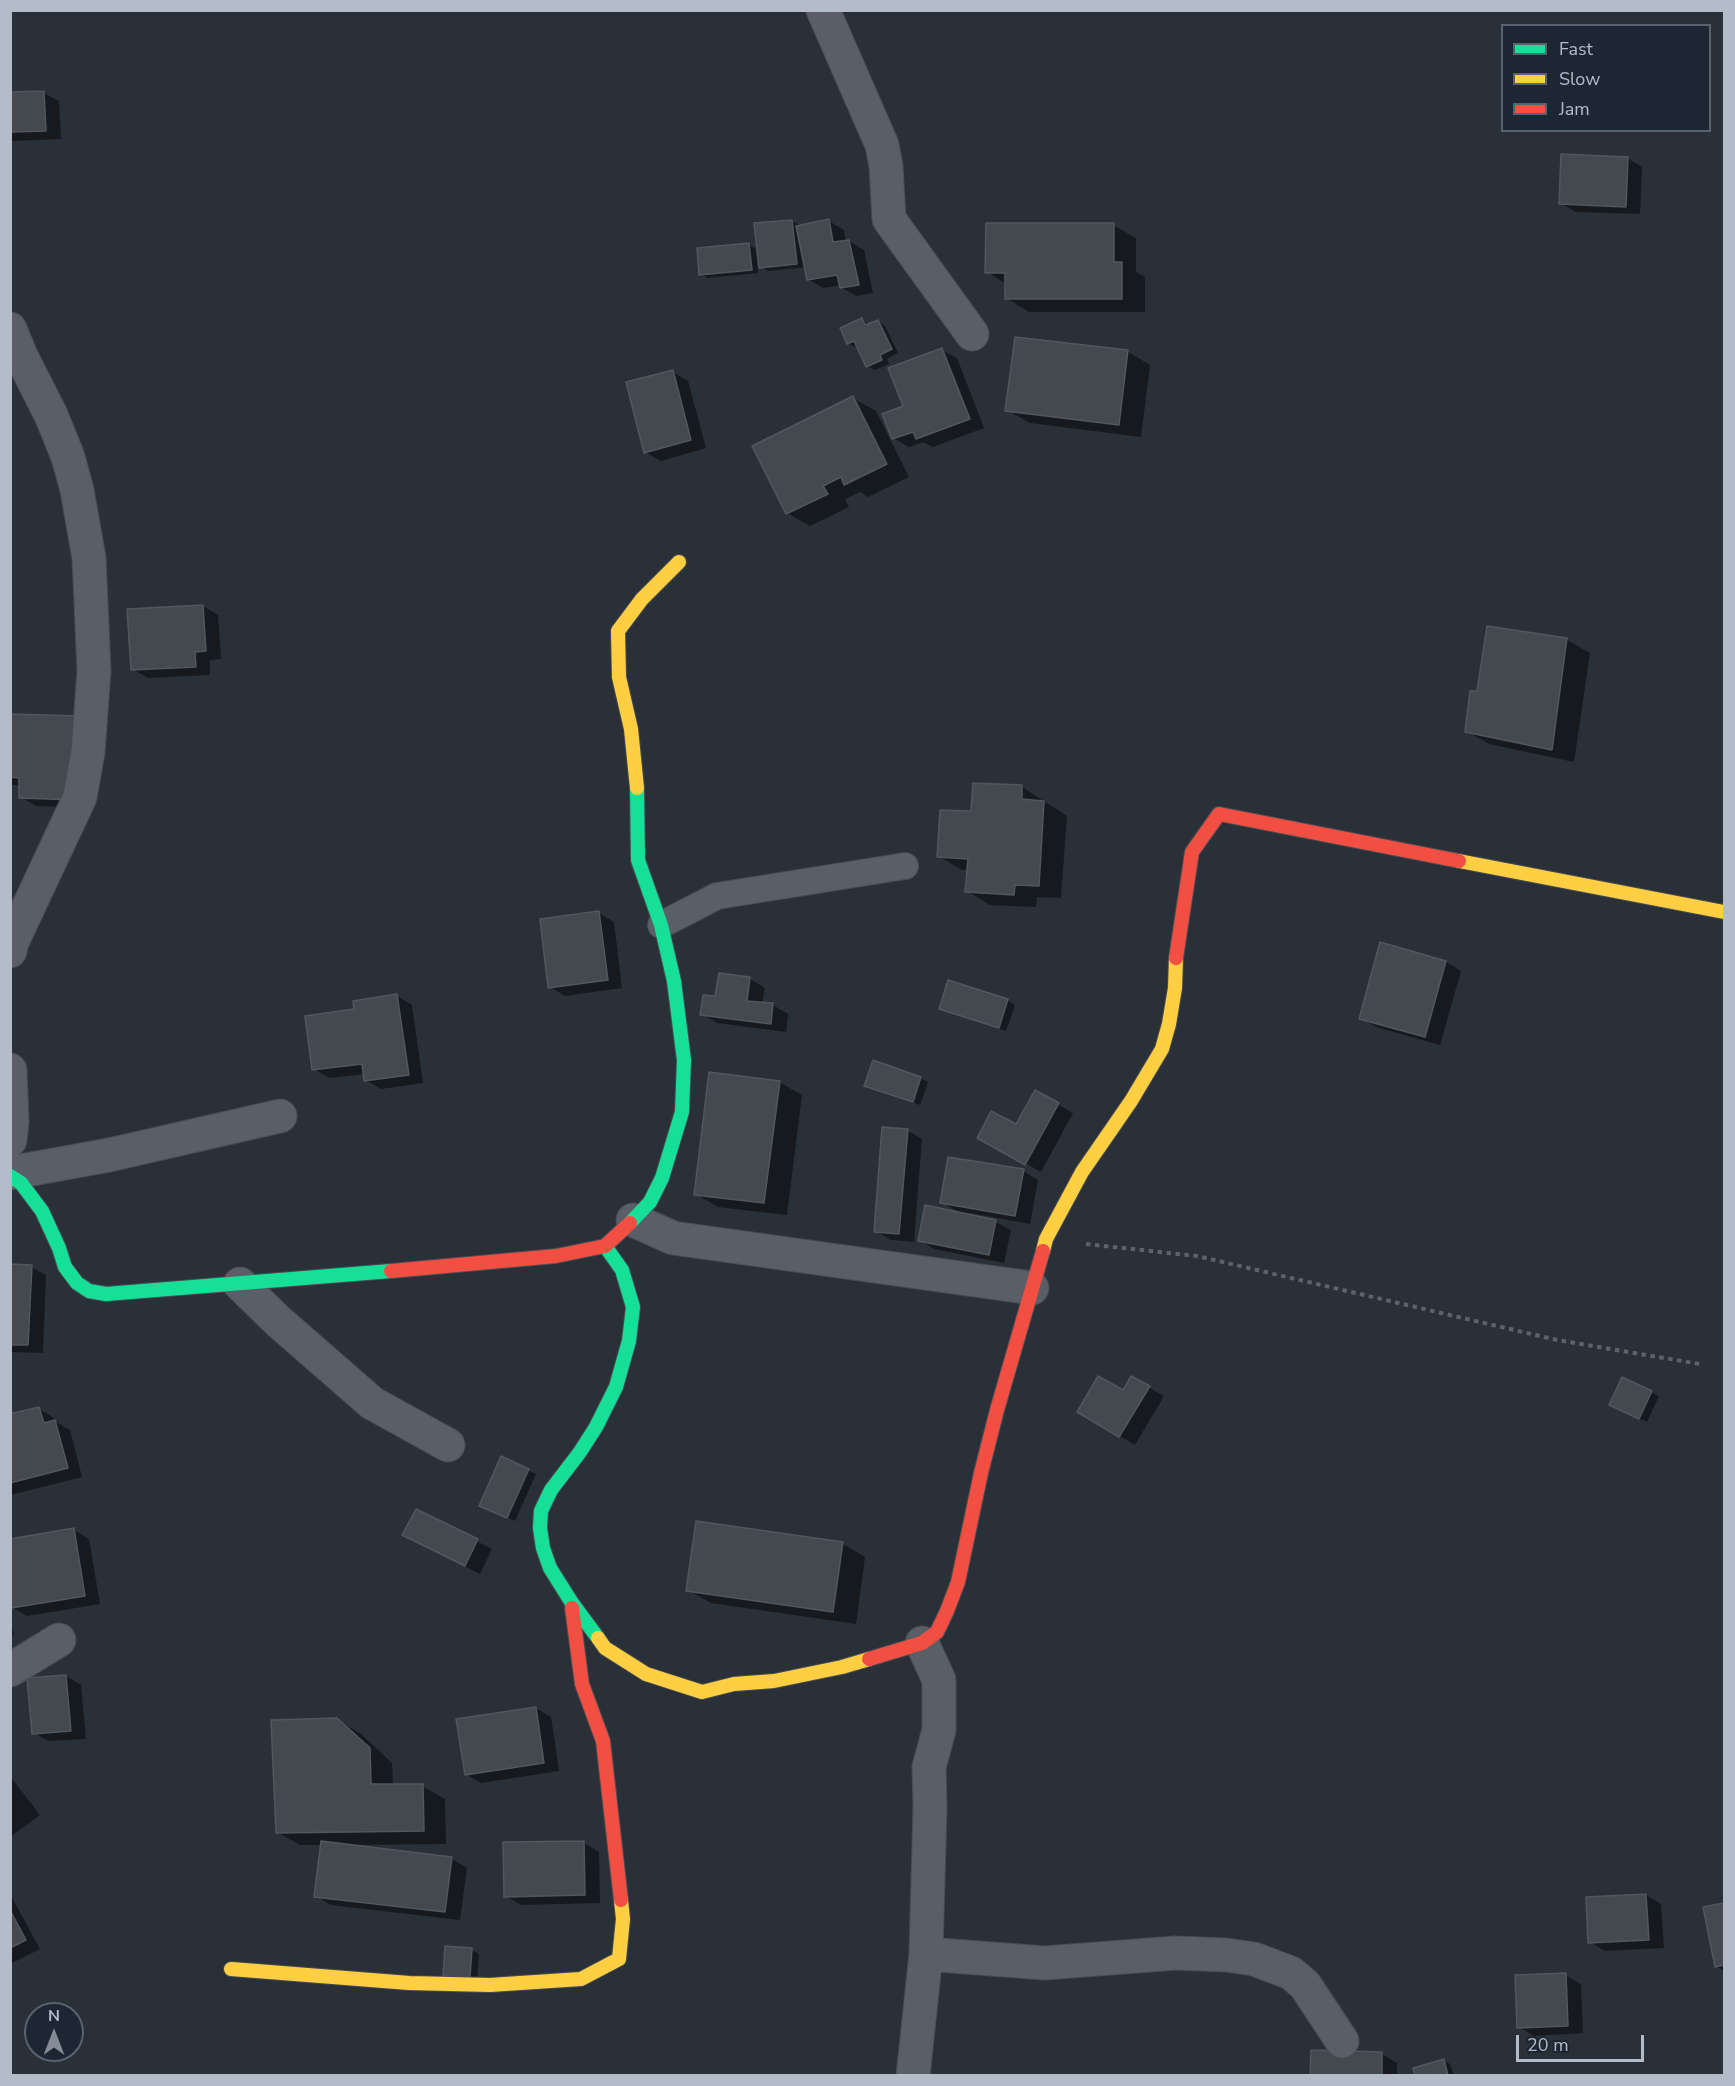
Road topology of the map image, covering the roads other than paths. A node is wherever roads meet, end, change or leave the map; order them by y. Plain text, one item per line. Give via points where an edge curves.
1 (823, 10) edge
2 (10, 329) edge
3 (972, 334) dead end
4 (679, 562) dead end
5 (905, 866) dead end
6 (1725, 912) edge
7 (661, 925) junction
8 (10, 951) edge
9 (10, 1070) edge
10 (280, 1116) dead end
11 (10, 1140) edge
12 (10, 1174) edge
13 (633, 1220) junction
14 (605, 1246) junction
15 (240, 1284) junction
16 (1032, 1288) junction
17 (448, 1444) dead end
18 (572, 1604) junction
19 (59, 1640) dead end
20 (922, 1643) junction
21 (10, 1670) edge
22 (926, 1954) junction
23 (231, 1969) dead end
24 (1342, 2041) dead end
25 (913, 2076) edge

1 - 3 street via 882,145 890,219
2 - 8 street via 51,416 77,490 89,558 94,671 80,797
4 - 7 street via 642,599 618,631 620,677 632,729 638,860
5 - 7 lane via 717,896
6 - 16 street via 1219,814 1192,852 1176,947 1175,988 1162,1049 1082,1172 1046,1239
7 - 13 street via 674,981 684,1060 682,1113 662,1178 650,1202
9 - 11 street
10 - 12 street
12 - 15 street via 42,1211 65,1267 89,1291 106,1294
13 - 14 street
13 - 16 street via 673,1238
14 - 15 street via 460,1266
14 - 18 street via 622,1270 633,1307 629,1341 616,1387 596,1427 551,1490 540,1527 550,1568
15 - 17 street via 372,1403
16 - 20 street via 981,1473 958,1582 937,1632
18 - 20 street via 605,1648 645,1674 702,1692 842,1667
18 - 23 street via 582,1684 603,1741 623,1919 620,1959 581,1979 490,1985
19 - 21 street
20 - 22 street via 939,1680 939,1730 929,1767
22 - 24 street via 1045,1963 1176,1953 1254,1959 1291,1973 1305,1985
22 - 25 street

